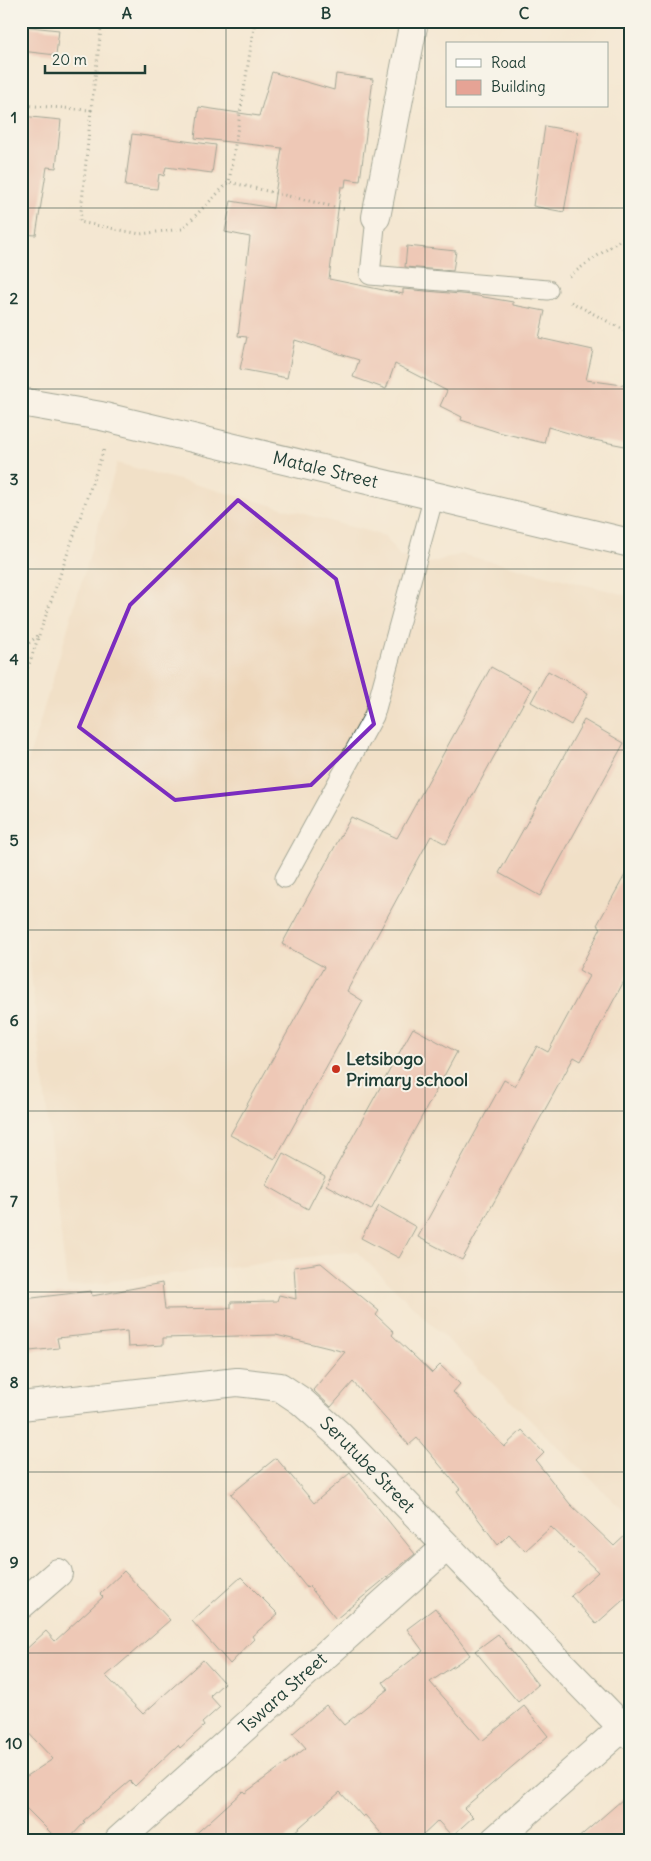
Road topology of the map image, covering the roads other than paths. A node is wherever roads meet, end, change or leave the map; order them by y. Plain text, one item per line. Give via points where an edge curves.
1 (414, 21) edge
2 (376, 217) joint
3 (548, 290) road end
4 (21, 402) edge
5 (434, 496) junction
6 (630, 543) edge
7 (285, 878) dead end
8 (21, 1406) edge
9 (446, 1547) junction
10 (58, 1572) dead end
11 (21, 1605) edge
12 (626, 1732) edge
13 (120, 1840) edge
14 (496, 1840) edge

1 - 2 street
2 - 3 lane via 370,275
4 - 5 street, Matale Street via 107,417
5 - 6 street, Matale Street
5 - 7 lane via 374,716
8 - 9 street, Serutube Street via 237,1382 280,1387 338,1434
9 - 12 street, Serutube Street
9 - 13 street, Tswara Street
10 - 11 street
12 - 14 street

